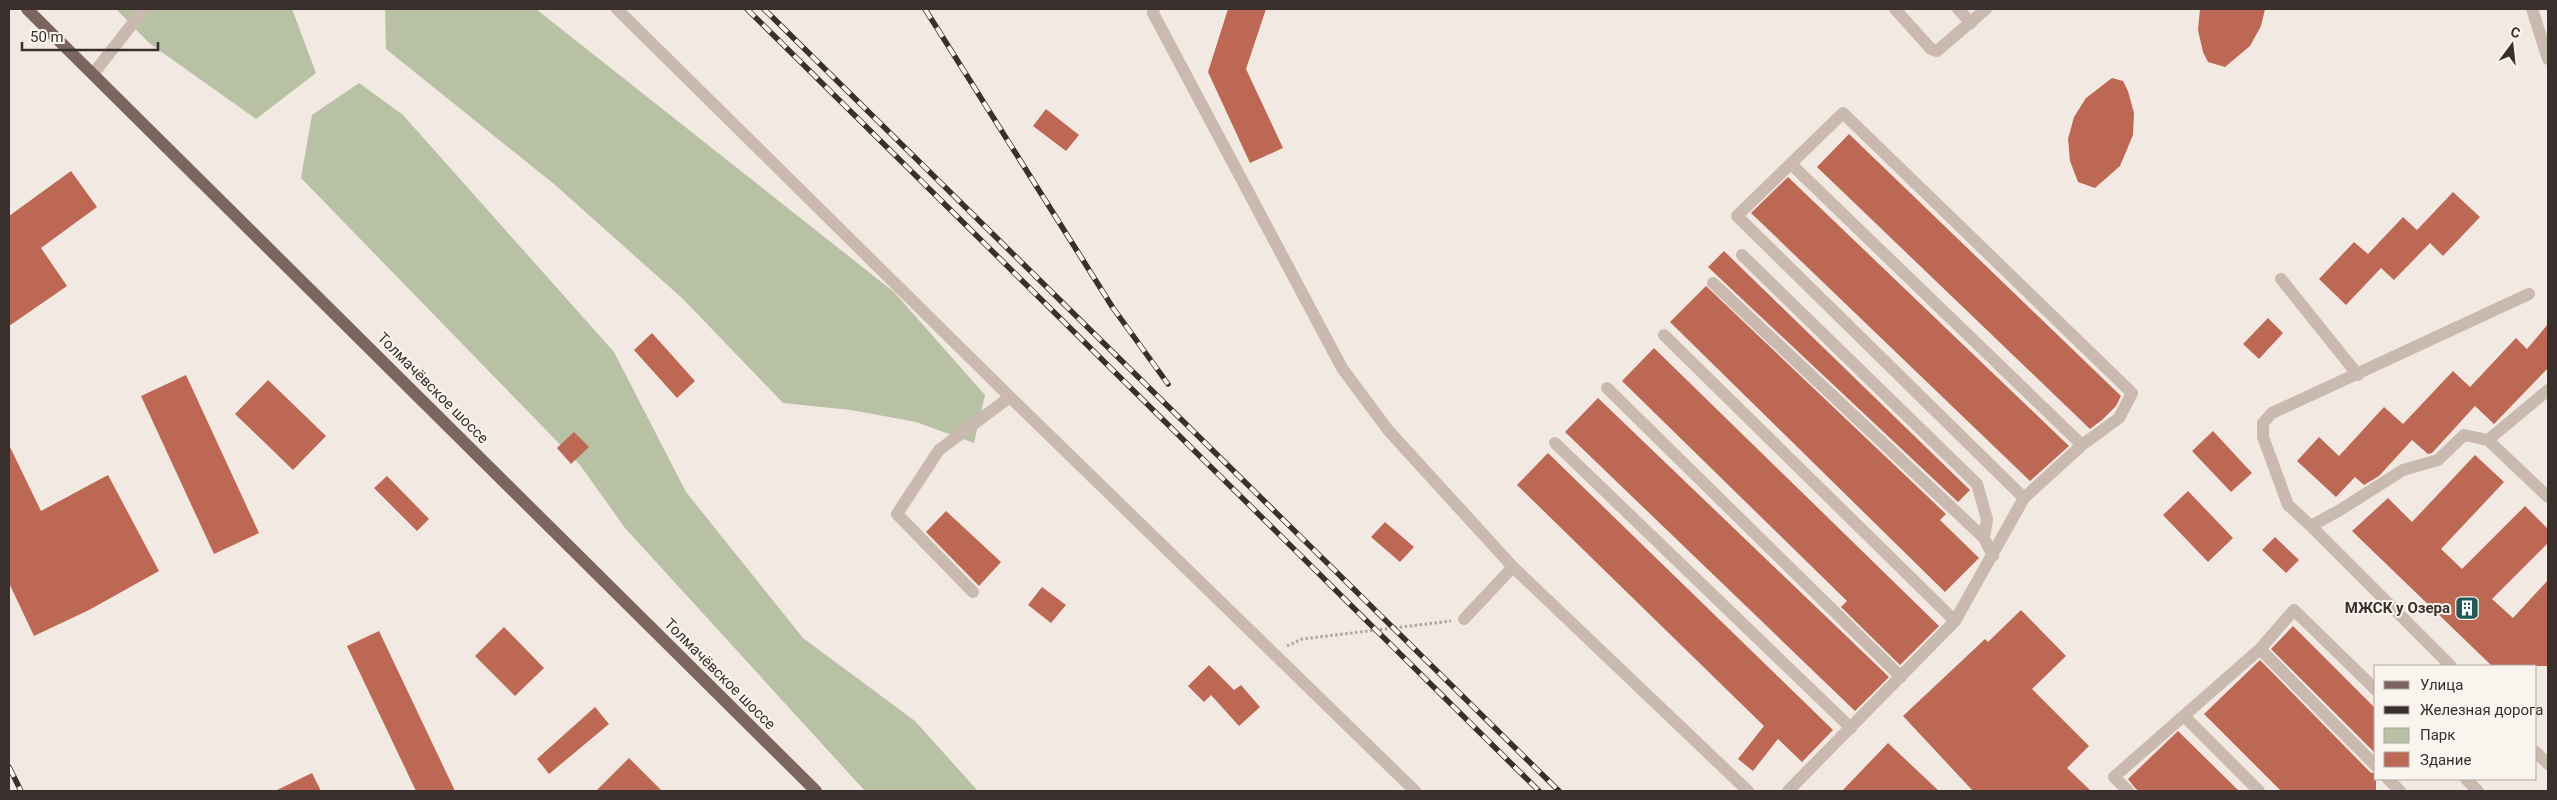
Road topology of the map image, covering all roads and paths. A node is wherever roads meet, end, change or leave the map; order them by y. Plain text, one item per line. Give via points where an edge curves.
1 (27, 9) edge
2 (144, 9) edge
3 (617, 9) edge
4 (1154, 9) edge
5 (1895, 9) edge
6 (1958, 9) edge
7 (1986, 9) edge
8 (2532, 9) edge
9 (1971, 23) junction
10 (2548, 59) edge
11 (93, 74) junction
12 (1791, 164) junction
13 (1742, 255) dead end
14 (2281, 279) dead end
15 (1713, 283) dead end
16 (2529, 294) dead end
17 (1664, 335) dead end
18 (2358, 375) junction
19 (1608, 388) dead end
20 (2548, 390) edge
21 (1010, 397) junction
22 (2488, 440) junction
23 (1555, 443) dead end
24 (2082, 445) junction
25 (2548, 497) edge
26 (2024, 498) junction
27 (2312, 526) junction
28 (1984, 538) junction
29 (1993, 556) junction
30 (1513, 567) junction
31 (973, 592) dead end
32 (1464, 619) joint
33 (1956, 621) junction
34 (2260, 649) junction
35 (1273, 654) junction
36 (2450, 665) edge
37 (1901, 677) junction
38 (2374, 688) edge
39 (2184, 717) junction
40 (1851, 728) junction
41 (2537, 753) edge
42 (2374, 764) edge
43 (2548, 764) edge
44 (2389, 780) edge
45 (2467, 780) edge
46 (816, 791) edge
47 (1415, 791) edge
48 (1748, 791) edge
49 (1788, 791) edge
50 (2128, 791) edge
51 (2259, 791) edge
52 (2400, 791) edge
53 (2478, 791) edge

1 - 11 main road, Толмачёвское шоссе
2 - 11 street
3 - 21 street
4 - 30 street via 1153,13 1342,368 1388,430
5 - 9 street via 1931,49 1938,51
6 - 9 street
7 - 9 street
8 - 10 street
11 - 46 main road, Толмачёвское шоссе
12 - 24 street
12 - 24 street via 1843,113 2132,393 2120,418
12 - 26 street via 1737,216
13 - 28 street via 1977,484 1987,519
14 - 18 street
15 - 28 street
16 - 18 street
17 - 33 street
18 - 27 street via 2272,413 2263,423 2263,437 2288,505
19 - 37 street
20 - 22 street
21 - 31 street via 939,450 897,514
21 - 35 street
22 - 25 street
22 - 27 street via 2464,435 2438,460 2403,470
23 - 40 street
24 - 26 street
26 - 29 street
27 - 36 street
28 - 29 street
29 - 33 street
30 - 32 street
30 - 48 street
32 - 35 path via 1302,639
33 - 37 street
34 - 38 street via 2294,610
34 - 39 street
34 - 42 street
35 - 47 street
37 - 40 street
39 - 50 street via 2114,778
39 - 51 street
40 - 49 street
41 - 43 street
44 - 52 street
45 - 53 street

